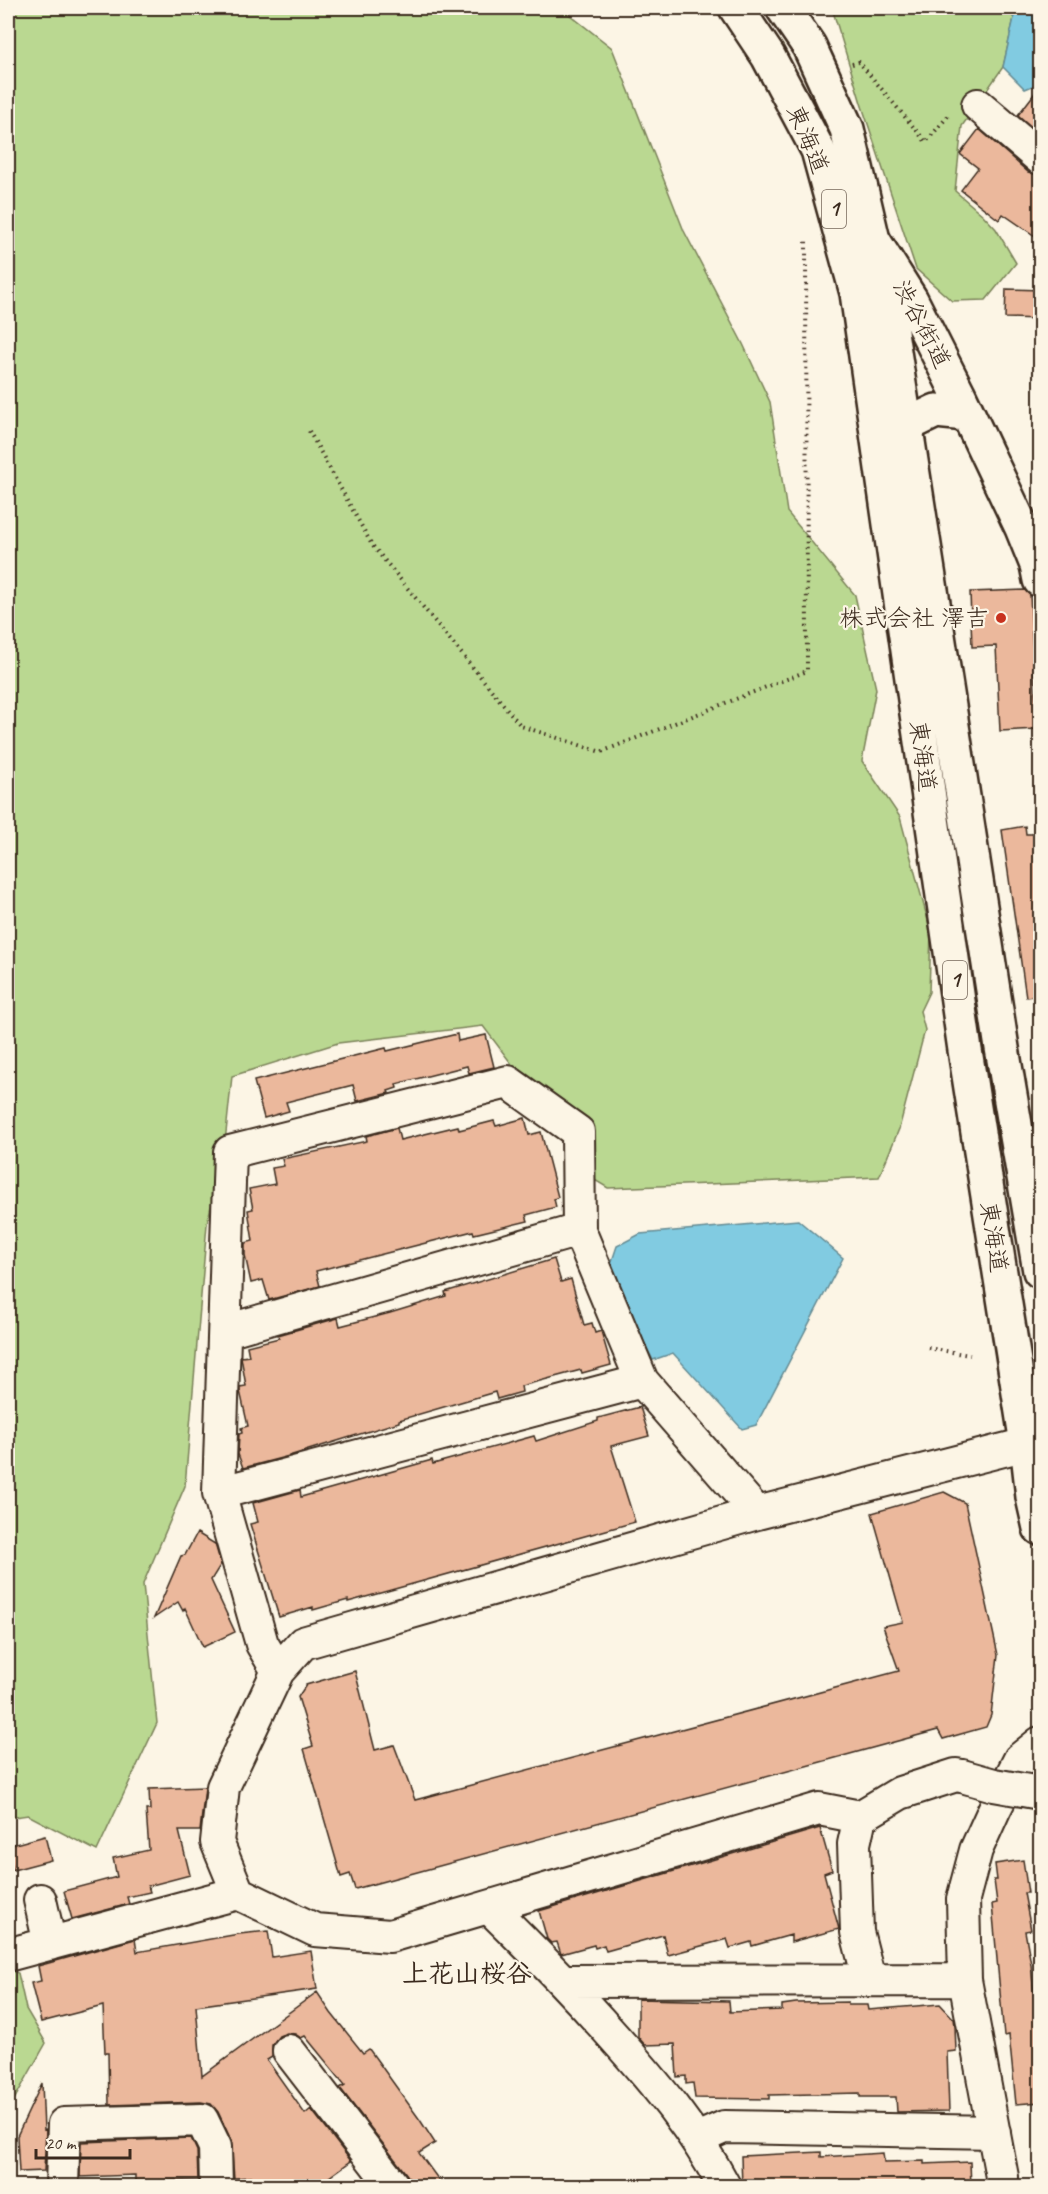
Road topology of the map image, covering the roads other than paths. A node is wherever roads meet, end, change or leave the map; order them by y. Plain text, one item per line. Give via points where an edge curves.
1 (736, 8) edge
2 (783, 8) edge
3 (965, 109) road end
4 (1041, 158) edge
5 (872, 238) junction
6 (966, 414) junction
7 (905, 426) junction
8 (1041, 580) edge
9 (1033, 1184) edge
10 (579, 1230) junction
11 (1041, 1271) edge
12 (226, 1331) junction
13 (642, 1381) junction
14 (1027, 1444) junction
15 (219, 1492) junction
16 (757, 1513) junction
17 (1041, 1528) edge
18 (278, 1671) junction
19 (1041, 1743) edge
20 (1041, 1793) edge
21 (860, 1817) junction
22 (238, 1893) junction
23 (40, 1900) dead end
24 (489, 1907) junction
25 (50, 1944) junction
26 (11, 1954) dead end
27 (869, 1979) junction
28 (965, 1980) junction
29 (563, 1981) junction
30 (288, 2051) dead end
31 (994, 2132) junction
32 (697, 2139) junction
33 (62, 2187) edge
34 (216, 2187) edge
35 (393, 2187) edge
36 (724, 2187) edge
37 (1001, 2187) edge

1 - 14 main road, 東海道 / 1 via 768,56 818,150 857,293 963,1039
2 - 5 main road, 東海道 / 1 via 809,46 847,129
3 - 4 street
5 - 6 main road, 渋谷街道 via 911,300
5 - 7 main road, 東海道 / 1 via 884,287
6 - 7 main road via 936,411
6 - 8 main road, 渋谷街道 via 1022,528
7 - 9 main road, 東海道 / 1 via 1002,1048
9 - 11 main road, 東海道 / 1
10 - 12 street
10 - 12 street via 578,1132 508,1082 230,1152
10 - 13 street
12 - 15 street
13 - 15 street
13 - 16 street
14 - 16 street
14 - 17 main road, 東海道 / 1
15 - 18 street via 262,1644
16 - 18 street via 303,1643
18 - 22 street via 223,1786 217,1842
19 - 28 street via 1020,1759 976,1850 963,1899
20 - 21 street, bridge via 956,1775 900,1793
21 - 24 street via 819,1809
21 - 27 street via 854,1845 858,1932
22 - 24 street via 315,1930 390,1936
22 - 25 street
23 - 25 street
24 - 29 street
25 - 26 street
27 - 28 street
27 - 29 street
28 - 31 street
29 - 32 street via 656,2084
30 - 35 street
31 - 32 street via 724,2127
31 - 37 street
32 - 36 street
33 - 34 street via 64,2124 202,2120 215,2147

